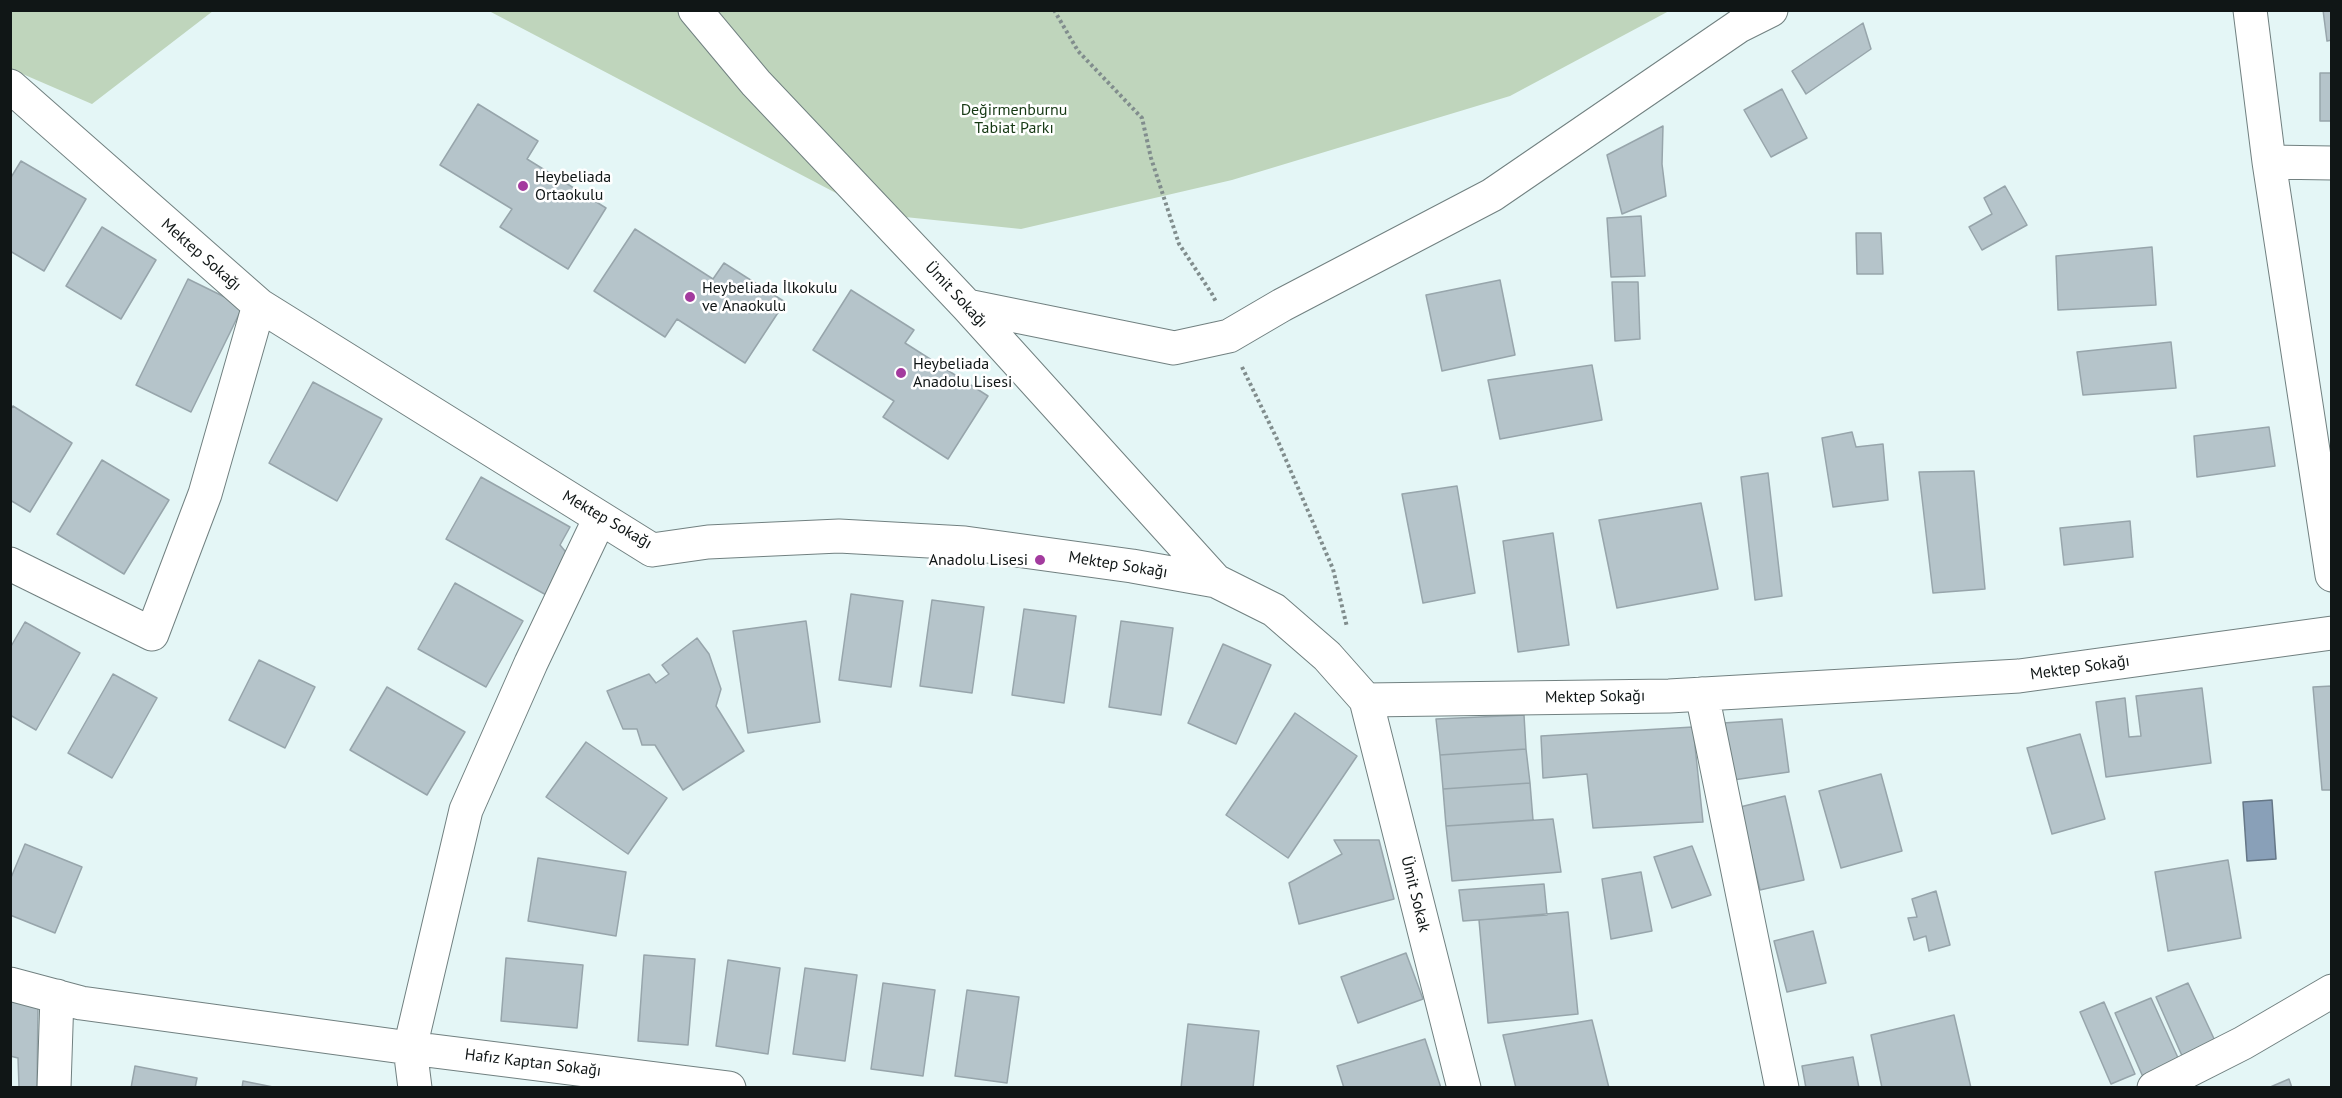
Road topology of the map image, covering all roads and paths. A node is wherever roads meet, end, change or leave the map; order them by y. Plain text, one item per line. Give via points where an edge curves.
1 (695, 10) edge
2 (1054, 10) edge
3 (1772, 10) edge
4 (2250, 10) edge
5 (10, 86) edge
6 (2269, 162) junction
7 (2331, 163) edge
8 (260, 305) junction
9 (967, 306) junction
10 (1229, 336) junction
11 (600, 518) junction
12 (10, 564) edge
13 (2331, 574) edge
14 (1216, 582) junction
15 (2331, 633) edge
16 (1349, 635) dead end
17 (1702, 694) junction
18 (1366, 700) junction
19 (10, 984) edge
20 (2331, 991) edge
21 (57, 996) junction
22 (410, 1048) junction
23 (54, 1088) edge
24 (415, 1088) edge
25 (729, 1088) edge
26 (1464, 1088) edge
27 (1782, 1088) edge
28 (2154, 1088) edge

1 - 9 street, Ümit Sokağı via 756,83
2 - 10 path via 1078,51 1142,118 1179,244 1212,294
3 - 10 street via 1740,26 1492,195
4 - 6 street
5 - 8 street, Mektep Sokağı
6 - 7 street
6 - 13 street
8 - 11 street, Mektep Sokağı
8 - 12 street via 206,494 152,634
9 - 10 street via 1174,348
9 - 14 street, Ümit Sokağı
10 - 16 path via 1333,569
11 - 14 street, Mektep Sokağı via 652,550 708,542 840,536 965,543
11 - 22 street via 466,810
14 - 18 street, Mektep Sokağı via 1274,610 1327,656
15 - 17 street, Mektep Sokağı via 2019,676
17 - 18 street, Mektep Sokağı
17 - 27 street
18 - 26 street, Ümit Sokak
19 - 21 street, Hafız Kaptan Sokağı
20 - 28 street via 2243,1043
21 - 22 street, Hafız Kaptan Sokağı via 81,1003
21 - 23 street
22 - 24 street
22 - 25 street, Hafız Kaptan Sokağı

